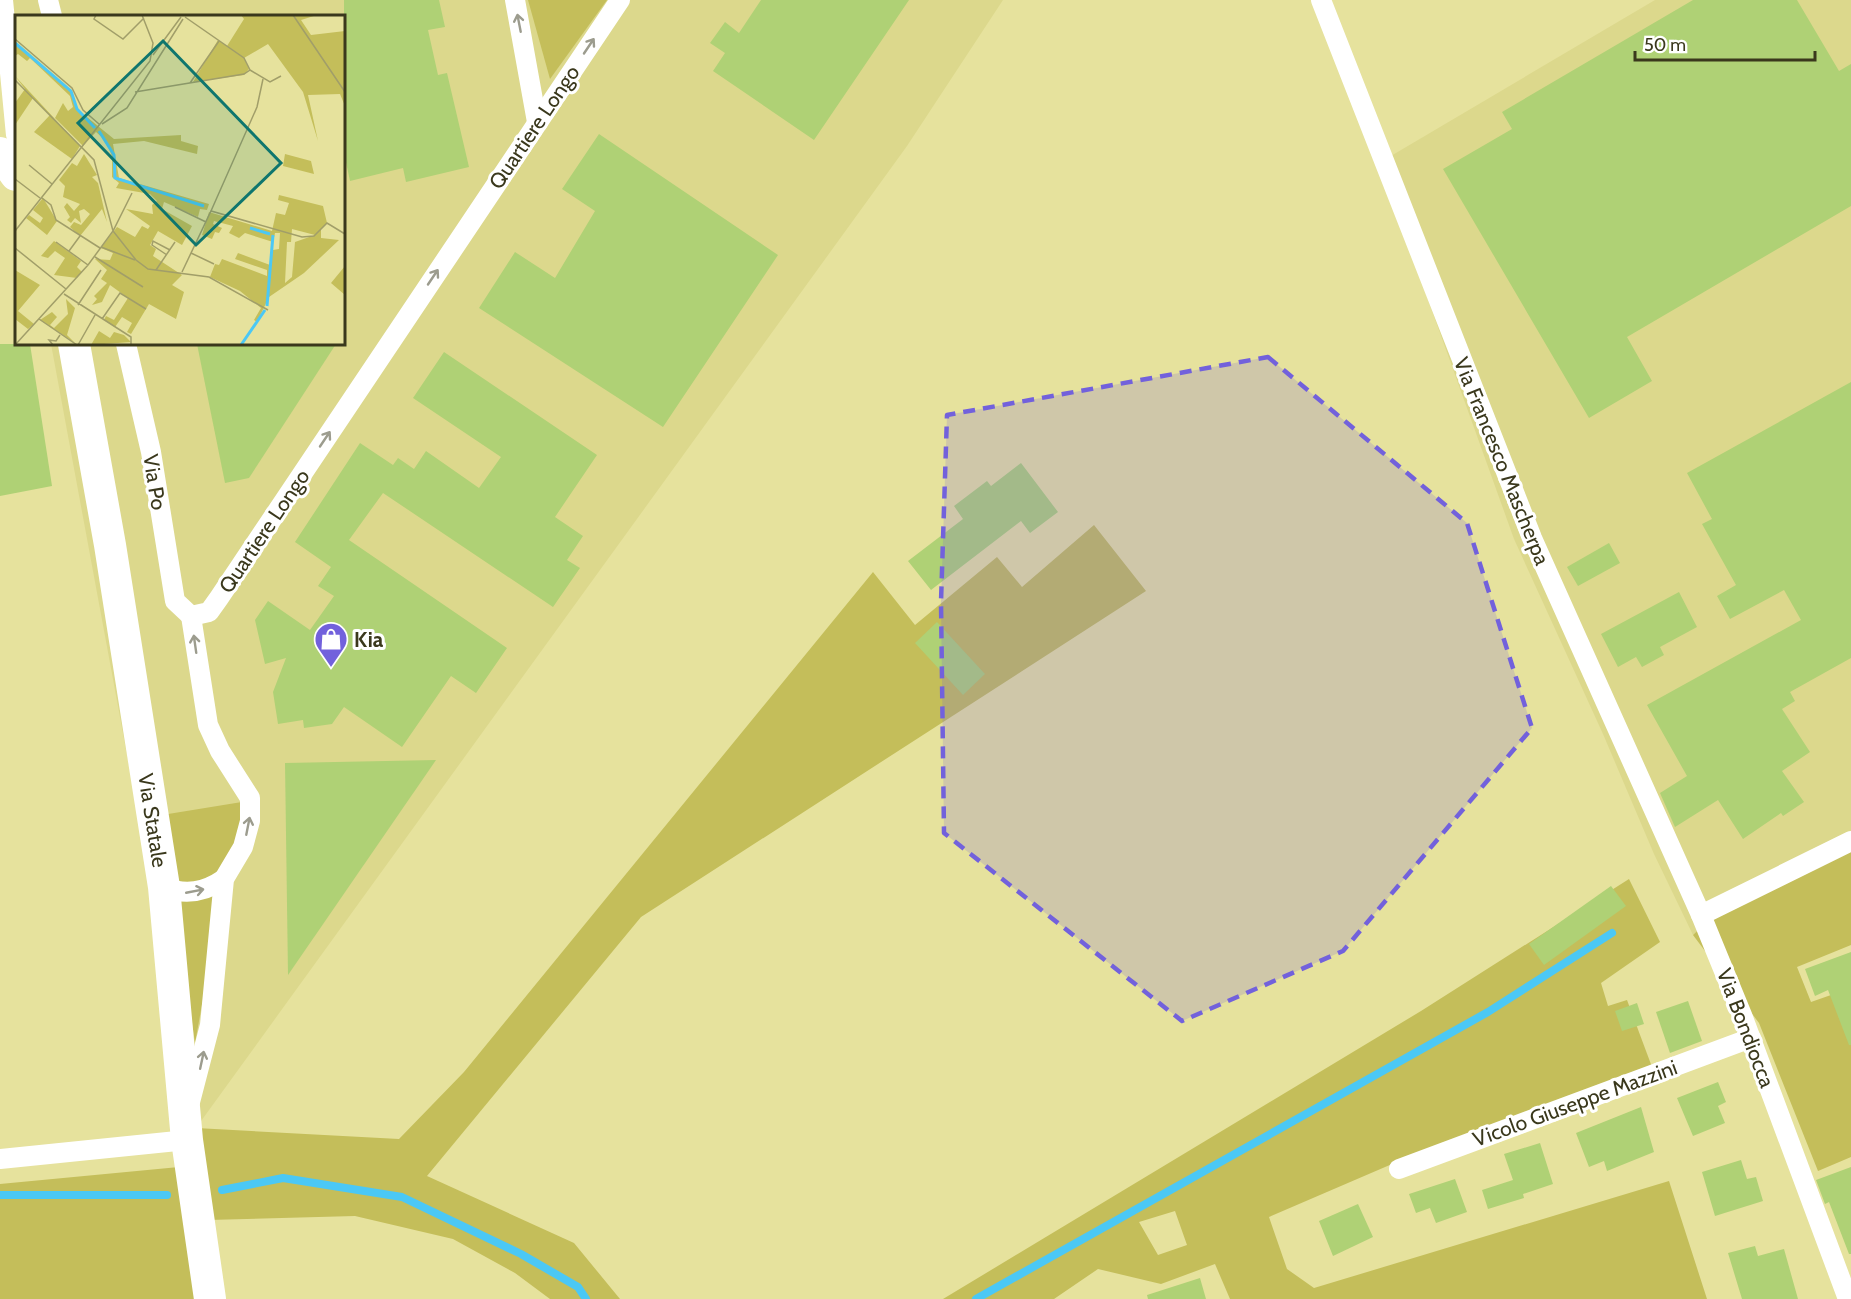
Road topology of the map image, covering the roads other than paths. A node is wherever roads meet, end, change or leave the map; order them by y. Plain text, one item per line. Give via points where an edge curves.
1 (3, 0) edge
2 (48, 0) edge
3 (514, 0) edge
4 (620, 0) edge
5 (1321, 0) edge
6 (52, 15) edge
7 (537, 122) junction
8 (15, 125) edge
9 (0, 153) edge
10 (15, 174) edge
11 (74, 345) edge
12 (126, 345) edge
13 (191, 616) junction
14 (1851, 841) edge
15 (224, 879) junction
16 (164, 887) junction
17 (1701, 915) junction
18 (1751, 1038) junction
19 (186, 1128) junction
20 (0, 1159) edge
21 (1399, 1169) dead end
22 (210, 1299) edge
23 (1848, 1299) edge

1 - 8 street
2 - 6 street
7 -> 3 street
7 -> 4 street, Quartiere Longo
5 - 17 street, Via Francesco Mascherpa via 1532,538
13 -> 7 street, Quartiere Longo via 209,612 219,598
9 - 10 main road
11 - 16 main road, Via Statale
12 - 13 street, Via Po via 151,452 175,601
15 -> 13 street via 248,832 250,798 208,725
14 - 17 street
16 -> 15 street via 181,894 211,888
19 -> 15 street via 210,1025
16 - 19 main road, Via Statale
17 - 18 street, Via Bondiocca
18 - 21 street, Vicolo Giuseppe Mazzini
18 - 23 street, Via Bondiocca
19 - 20 street
19 - 22 main road, Via Statale

